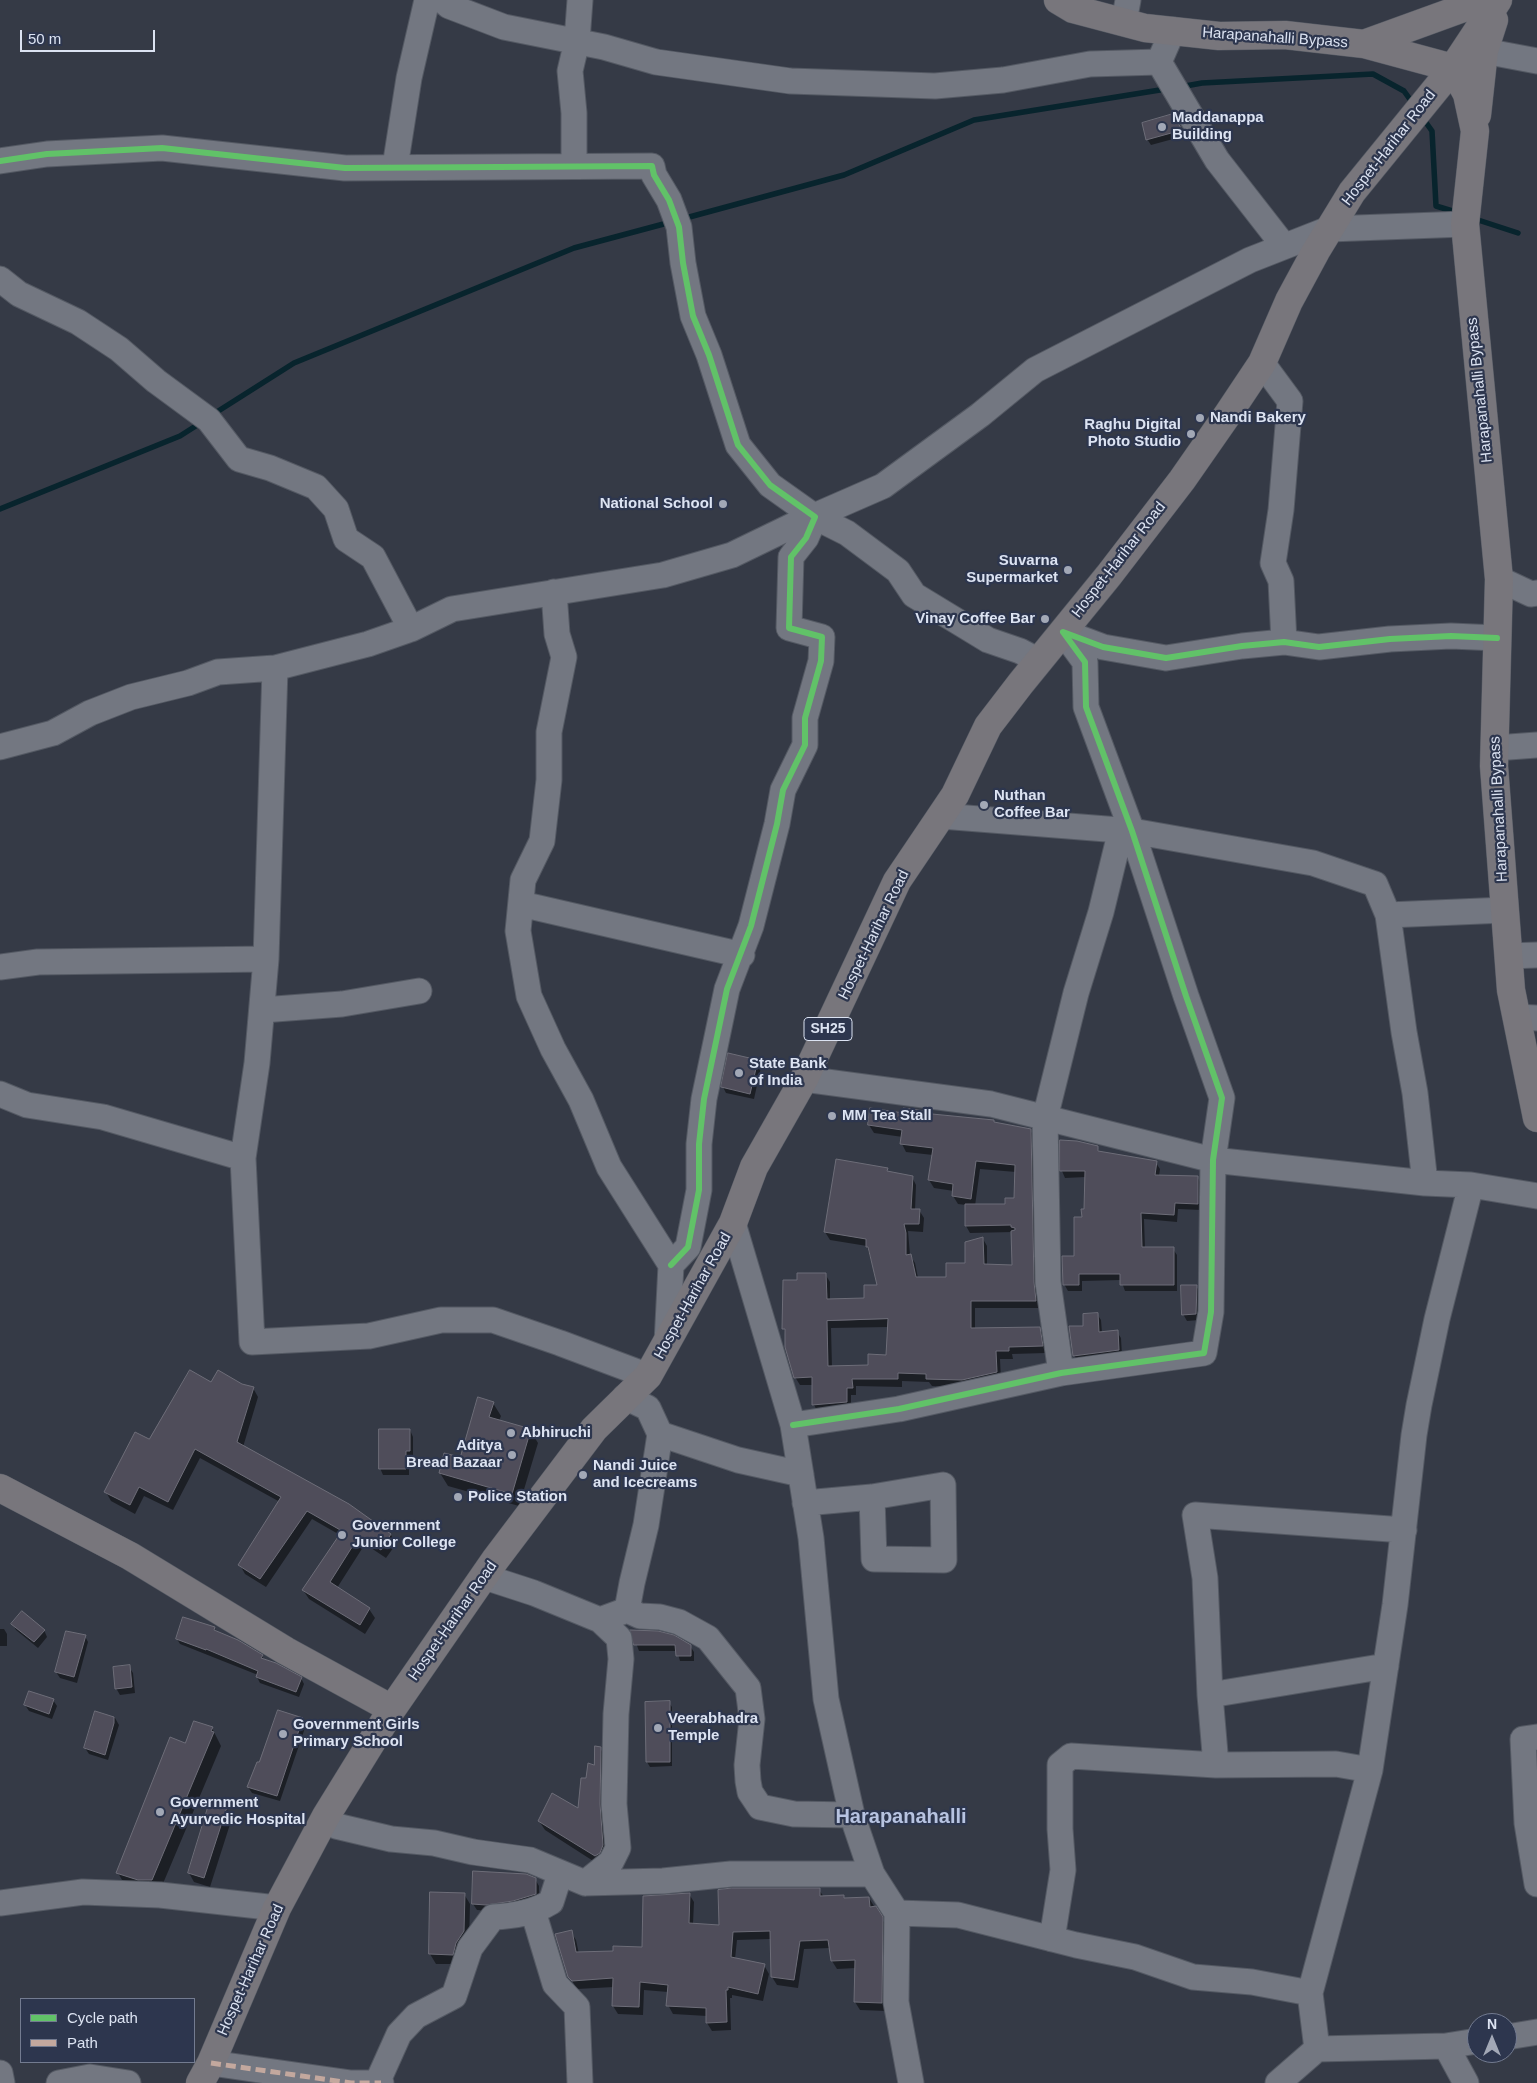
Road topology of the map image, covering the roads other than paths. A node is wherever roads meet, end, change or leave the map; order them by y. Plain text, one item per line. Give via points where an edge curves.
1 (427, 0) edge
2 (442, 0) edge
3 (580, 0) edge
4 (1058, 0) edge
5 (1485, 0) edge
6 (1499, 0) edge
7 (1126, 11) edge
8 (1173, 30) junction
9 (577, 41) junction
10 (1364, 44) junction
11 (1484, 51) junction
12 (1537, 61) edge
13 (1159, 62) junction
14 (1453, 68) junction
15 (1475, 131) junction
16 (0, 161) edge
17 (574, 166) junction
18 (395, 167) junction
19 (1464, 224) junction
20 (1329, 229) junction
21 (1284, 246) junction
22 (0, 279) edge
23 (1262, 363) junction
24 (815, 517) junction
25 (1499, 579) junction
26 (554, 592) junction
27 (1537, 593) edge
28 (411, 629) junction
29 (1063, 632) junction
30 (1498, 638) junction
31 (1284, 642) junction
32 (1039, 661) junction
33 (275, 668) junction
34 (1537, 744) edge
35 (0, 748) edge
36 (1495, 748) junction
37 (941, 816) junction
38 (1126, 831) junction
39 (520, 904) junction
40 (1505, 910) junction
41 (1388, 915) junction
42 (742, 955) junction
43 (1537, 955) edge
44 (1508, 956) junction
45 (266, 959) junction
46 (0, 967) edge
47 (418, 991) dead end
48 (262, 1010) junction
49 (1527, 1018) edge
50 (804, 1079) junction
51 (0, 1094) edge
52 (1045, 1118) junction
53 (1537, 1118) edge
54 (243, 1158) junction
55 (1213, 1160) junction
56 (1425, 1183) junction
57 (1471, 1185) junction
58 (1537, 1196) edge
59 (733, 1223) junction
60 (671, 1265) junction
61 (667, 1343) junction
62 (1061, 1374) junction
63 (648, 1376) junction
64 (625, 1397) junction
65 (793, 1425) junction
66 (660, 1434) junction
67 (801, 1474) junction
68 (0, 1488) edge
69 (872, 1497) dead end
70 (806, 1504) junction
71 (1404, 1530) junction
72 (483, 1578) junction
73 (628, 1610) junction
74 (600, 1620) junction
75 (1386, 1666) junction
76 (1210, 1695) junction
77 (392, 1710) junction
78 (1537, 1737) edge
79 (1216, 1765) junction
80 (1370, 1770) junction
81 (852, 1815) junction
82 (326, 1816) junction
83 (560, 1874) junction
84 (872, 1874) junction
85 (585, 1884) junction
86 (1537, 1884) edge
87 (0, 1904) edge
88 (277, 1908) junction
89 (533, 1911) junction
90 (897, 1913) junction
91 (1052, 1939) junction
92 (1310, 1993) junction
93 (1537, 2032) edge
94 (1517, 2035) edge
95 (1467, 2043) edge
96 (1446, 2046) junction
97 (1317, 2049) junction
98 (0, 2073) edge
99 (205, 2073) edge
100 (2, 2083) edge
101 (59, 2083) edge
102 (128, 2083) edge
103 (351, 2083) edge
104 (377, 2083) edge
105 (381, 2083) edge
106 (580, 2083) edge
107 (911, 2083) edge
108 (1278, 2083) edge
109 (1466, 2083) edge

1 - 18 street via 409,78
2 - 9 street via 449,6 504,27
3 - 9 street
4 - 7 main road, Harapanahalli Bypass via 1073,9
5 - 10 main road
6 - 11 main road
6 - 14 main road, Hospet-Harihar Road / SH25
7 - 8 main road, Harapanahalli Bypass via 1146,28
8 - 10 main road, Harapanahalli Bypass via 1220,36 1285,35
8 - 13 street
9 - 13 street via 656,62 790,81 935,86 1003,80 1090,64
9 - 17 street via 570,72
10 - 14 main road, Harapanahalli Bypass
11 - 12 street
11 - 15 main road
13 - 21 street via 1217,160
14 - 15 main road, Harapanahalli Bypass via 1467,94
14 - 20 main road, Hospet-Harihar Road / SH25 via 1352,192
15 - 19 main road, Harapanahalli Bypass
16 - 18 street via 47,154 162,148 345,168
17 - 18 street
17 - 24 street via 652,166 676,218 693,316 738,445 770,485
19 - 20 street
19 - 25 main road, Harapanahalli Bypass
20 - 21 street
20 - 23 main road, Hospet-Harihar Road / SH25 via 1289,302
21 - 24 street via 1250,260 1035,370 883,486
22 - 28 street via 18,294 78,322 119,349 209,420 239,459 316,487 336,509 346,539 372,558
23 - 29 main road, Hospet-Harihar Road / SH25 via 1182,480
23 - 31 street via 1290,401 1273,563 1281,580
24 - 26 street via 732,555 702,565 663,575
24 - 32 street via 847,533 898,571 914,595 988,640
24 - 42 street via 806,538 792,557 789,628 822,636 821,661 805,718 805,745 783,790
25 - 27 street via 1531,594
25 - 30 main road, Harapanahalli Bypass
26 - 28 street via 452,609
26 - 39 street via 557,634 564,657 549,732 549,780 542,841 523,880
28 - 33 street via 368,644
29 - 31 street via 1103,647 1166,658
29 - 32 main road, Hospet-Harihar Road / SH25
29 - 38 street via 1085,662 1086,707
30 - 31 street via 1390,639 1319,647
30 - 36 main road, Harapanahalli Bypass
32 - 37 main road, Hospet-Harihar Road / SH25 via 988,726 955,795
33 - 35 street via 218,672 131,697 90,713 53,733
33 - 45 street
34 - 36 street
36 - 40 main road, Harapanahalli Bypass
37 - 38 street
37 - 50 main road, Hospet-Harihar Road / SH25 via 897,881
38 - 41 street via 1313,863 1375,884
38 - 52 street via 1076,993
38 - 55 street via 1222,1098
39 - 42 street
39 - 60 street via 518,931 529,996 609,1167
40 - 41 street
40 - 44 main road, Harapanahalli Bypass
41 - 56 street
42 - 60 street via 727,989 704,1100 699,1144 699,1190 688,1247
43 - 44 street
44 - 49 main road, Harapanahalli Bypass via 1511,990
45 - 46 street via 38,962
45 - 48 street
47 - 48 street via 342,1004
48 - 54 street
49 - 53 main road, Harapanahalli Bypass
50 - 52 street via 991,1104
50 - 59 main road, Hospet-Harihar Road / SH25 via 754,1167
51 - 54 street via 27,1105 103,1118
52 - 55 street
52 - 62 street via 1048,1282
54 - 63 street via 252,1342 369,1336 441,1320 493,1320
55 - 56 street
55 - 62 street via 1211,1312 1204,1353
56 - 57 street
57 - 58 street
57 - 71 street via 1419,1405
59 - 61 main road, Hospet-Harihar Road / SH25
59 - 65 street
60 - 61 street
61 - 63 main road, Hospet-Harihar Road / SH25
62 - 65 street via 899,1409
63 - 64 main road, Hospet-Harihar Road / SH25
64 - 66 street via 648,1408
64 - 72 main road, Hospet-Harihar Road / SH25 via 594,1429
65 - 67 street
66 - 67 street via 738,1460
66 - 73 street via 646,1525
67 - 70 street
68 - 77 main road via 130,1556 286,1651
69 - 70 street
70 - 81 street via 826,1699
71 - 75 street
71 - 76 street via 1195,1515 1205,1578
72 - 74 street via 534,1593
72 - 77 main road, Hospet-Harihar Road / SH25
73 - 74 street
73 - 81 street via 640,1616 679,1622 708,1638 748,1688 752,1719 748,1781 750,1792 760,1807 794,1814
74 - 85 street via 619,1638 621,1660 614,1804 618,1848 611,1862
75 - 76 street
75 - 80 street
76 - 79 street
77 - 82 main road, Hospet-Harihar Road / SH25
78 - 86 street via 1522,1739 1528,1823
79 - 80 street via 1336,1764
79 - 91 street via 1071,1756 1060,1766 1063,1870
80 - 92 street
81 - 84 street
82 - 83 street via 336,1826 392,1839 530,1860
82 - 88 main road, Hospet-Harihar Road / SH25
83 - 85 street
83 - 89 street via 551,1902
84 - 85 street via 732,1874
84 - 90 street
87 - 88 street via 83,1892 160,1895
88 - 99 main road, Hospet-Harihar Road / SH25
89 - 104 street via 493,1917 470,1948 454,1996 416,2016 399,2034
89 - 106 street via 555,1984 577,2006
90 - 91 street via 958,1915
90 - 107 street via 896,2002
91 - 92 street via 1135,1957 1193,1977 1252,1982
92 - 97 street
93 - 94 street
95 - 96 street
96 - 97 street
96 - 109 street
97 - 108 street
98 - 100 street
99 - 103 street
101 - 102 street via 90,2077
103 - 104 street
104 - 105 street

